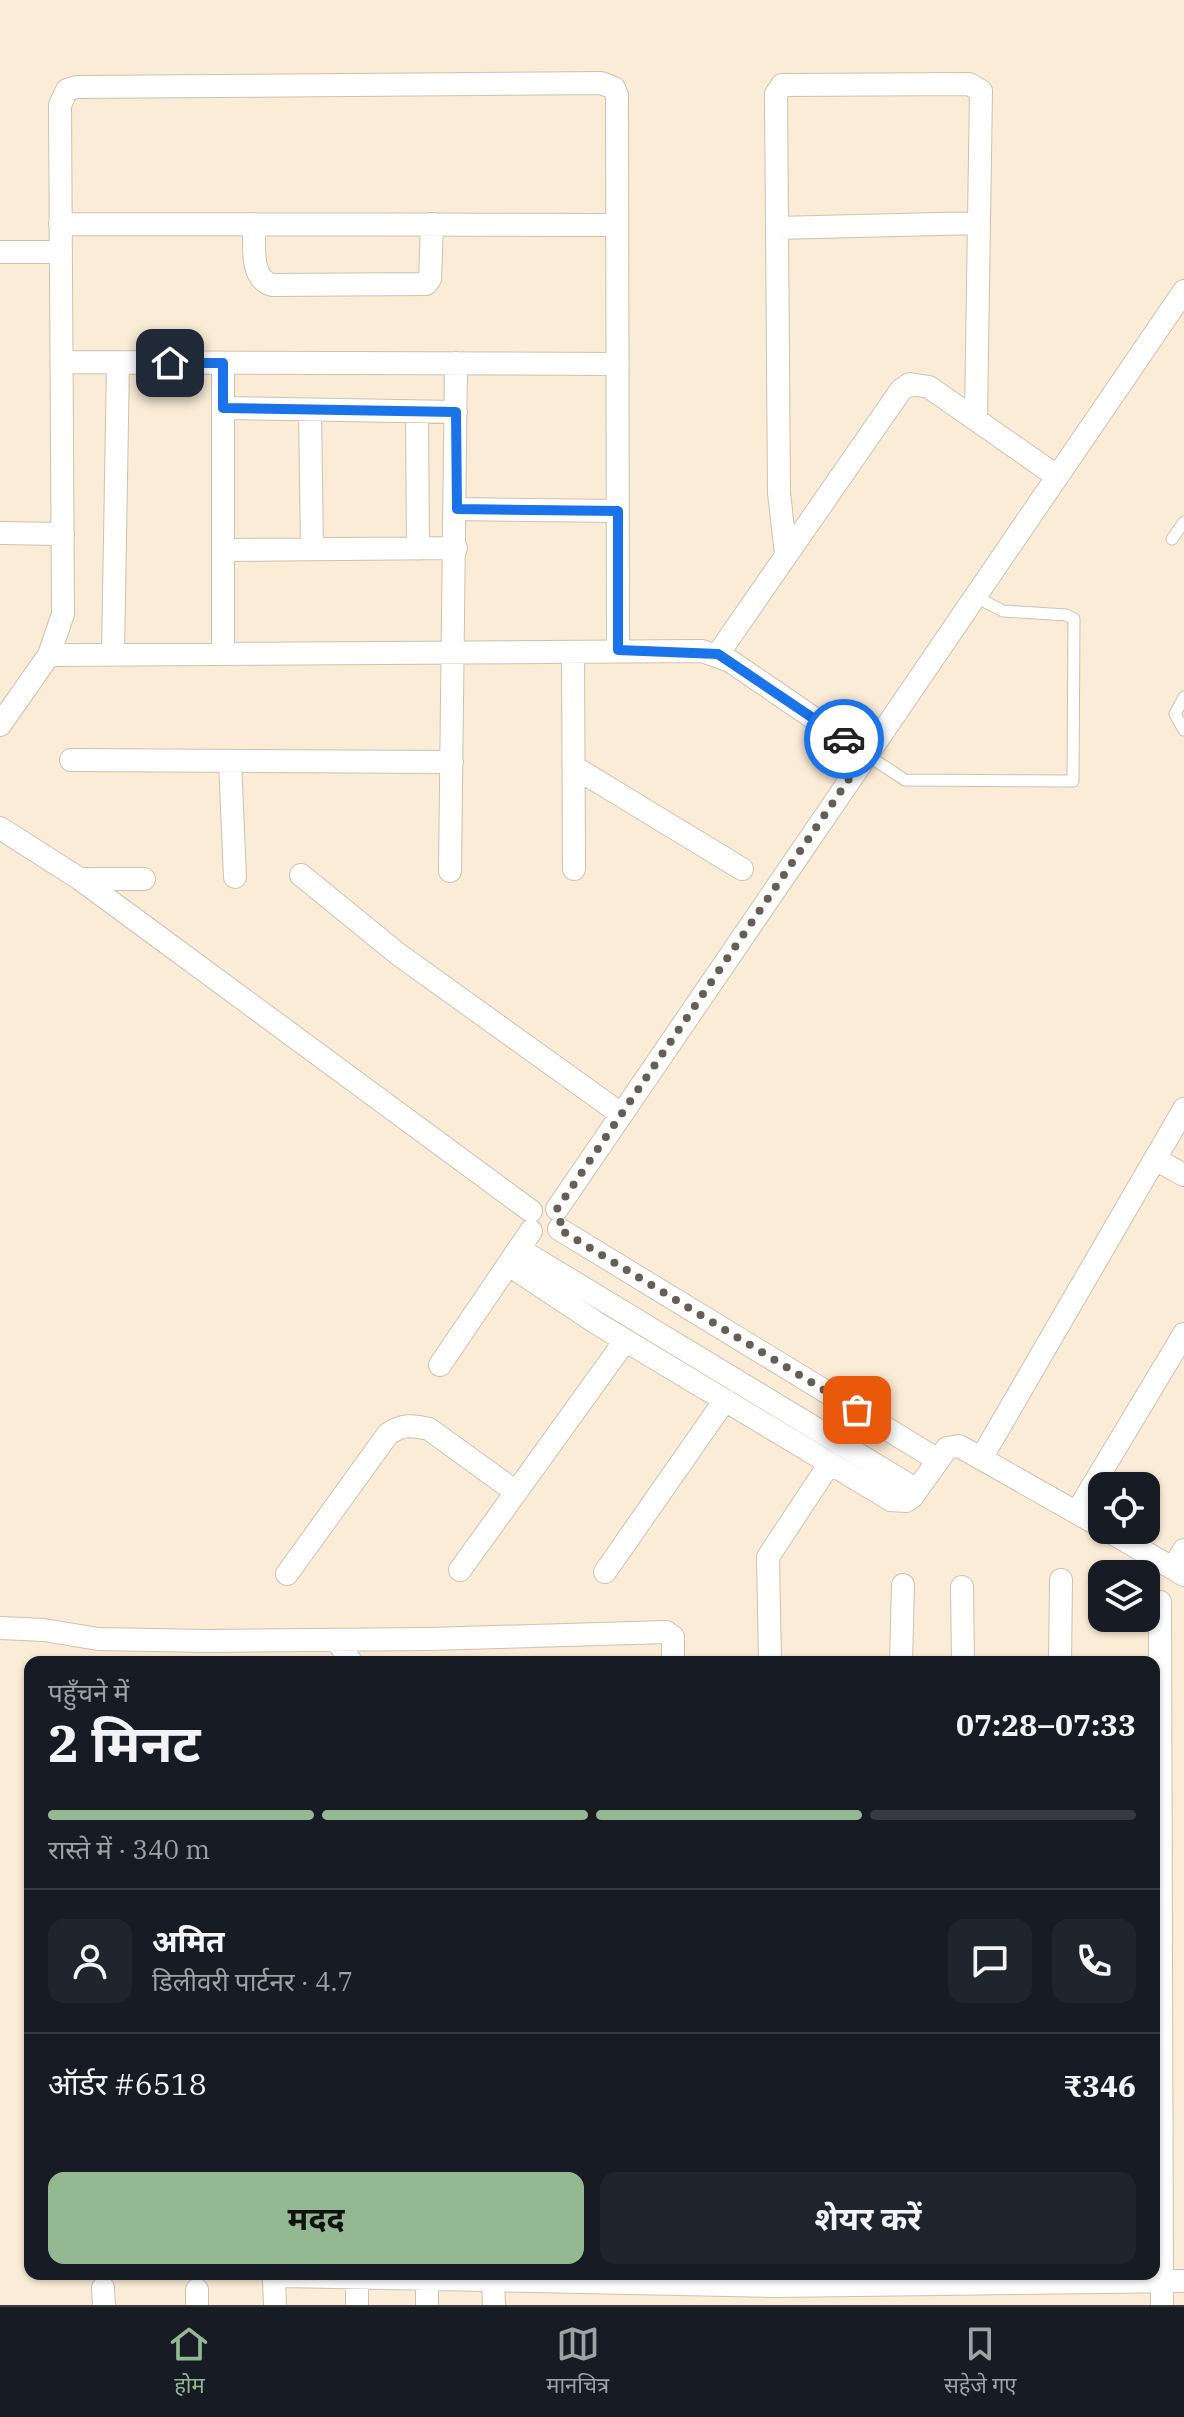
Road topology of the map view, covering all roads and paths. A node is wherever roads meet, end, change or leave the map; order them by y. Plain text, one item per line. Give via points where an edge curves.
1 (979, 223) junction
2 (60, 224) junction
3 (254, 224) junction
4 (432, 224) junction
5 (617, 225) junction
6 (777, 228) junction
7 (0, 252) edge
8 (61, 252) junction
9 (1184, 291) edge
10 (64, 362) junction
11 (118, 363) junction
12 (223, 363) junction
13 (456, 363) junction
14 (616, 364) junction
15 (223, 408) junction
16 (310, 410) junction
17 (417, 412) junction
18 (456, 412) junction
19 (976, 417) junction
20 (1055, 475) junction
21 (457, 509) junction
22 (618, 511) junction
23 (1184, 522) edge
24 (0, 533) edge
25 (63, 534) junction
26 (1172, 539) dead end
27 (456, 548) junction
28 (312, 549) junction
29 (418, 549) junction
30 (223, 550) junction
31 (786, 554) junction
32 (974, 596) junction
33 (618, 650) junction
34 (223, 652) junction
35 (573, 652) junction
36 (113, 654) junction
37 (454, 654) junction
38 (718, 654) junction
39 (49, 655) junction
40 (1184, 697) edge
41 (0, 725) edge
42 (1184, 730) edge
43 (866, 754) junction
44 (71, 760) dead end
45 (230, 761) junction
46 (452, 762) junction
47 (574, 767) junction
48 (0, 828) edge
49 (574, 869) dead end
50 (742, 869) dead end
51 (450, 871) dead end
52 (301, 875) dead end
53 (235, 877) dead end
54 (80, 879) junction
55 (144, 879) dead end
56 (1184, 1109) edge
57 (621, 1114) junction
58 (1155, 1159) junction
59 (1184, 1175) edge
60 (558, 1219) junction
61 (522, 1239) junction
62 (1184, 1334) edge
63 (625, 1341) junction
64 (440, 1365) dead end
65 (725, 1400) junction
66 (982, 1457) junction
67 (938, 1460) junction
68 (830, 1463) junction
69 (917, 1490) junction
70 (516, 1492) junction
71 (1077, 1512) junction
72 (1088, 1519) edge
73 (1137, 1544) edge
74 (1180, 1564) edge
75 (460, 1570) dead end
76 (605, 1572) dead end
77 (287, 1574) dead end
78 (1061, 1580) dead end
79 (903, 1585) dead end
80 (962, 1587) dead end
81 (1160, 1602) dead end
82 (0, 1628) edge
83 (109, 1639) junction
84 (279, 1640) junction
85 (337, 1640) junction
86 (110, 1656) edge
87 (291, 1656) edge
88 (347, 1656) edge
89 (673, 1656) edge
90 (770, 1656) edge
91 (901, 1656) edge
92 (963, 1656) edge
93 (1060, 1656) edge
94 (1167, 1761) edge
95 (1167, 1976) edge
96 (274, 2280) edge
97 (357, 2280) edge
98 (427, 2280) edge
99 (482, 2280) edge
100 (596, 2280) edge
101 (957, 2280) edge
102 (970, 2280) edge
103 (1056, 2280) edge
104 (1137, 2280) edge
105 (1173, 2281) edge
106 (680, 2288) edge
107 (775, 2288) edge
108 (867, 2288) edge
109 (619, 2294) edge
110 (1000, 2294) edge
111 (275, 2305) edge
112 (357, 2305) edge
113 (427, 2305) edge
114 (494, 2305) edge
115 (1162, 2305) edge

1 - 6 street
1 - 6 street via 982,97 975,86 787,84 776,94
1 - 19 street
2 - 3 street
2 - 5 street via 60,105 67,90 77,87 601,83 617,95
2 - 8 street
3 - 4 street
3 - 4 street via 257,275 263,282 418,285 430,279
4 - 5 street
5 - 14 street
6 - 31 street via 779,493
7 - 8 street
8 - 10 street
9 - 20 street
10 - 11 street
10 - 25 street
11 - 12 street
11 - 36 street
12 - 13 street
12 - 15 street
13 - 14 street
13 - 18 street
14 - 22 street
15 - 16 street
15 - 30 street
16 - 17 street
16 - 28 street
17 - 18 street
17 - 29 street
18 - 21 street
19 - 20 street
19 - 31 street via 919,383 901,390
20 - 32 street
21 - 22 street
21 - 27 street
22 - 33 street
23 - 26 lane
24 - 25 street
25 - 39 street via 63,614
27 - 29 street
27 - 37 street
28 - 29 street
28 - 30 street
30 - 34 street
31 - 38 street
32 - 43 street
32 - 43 lane via 1003,611 1074,619 1073,781 905,780
33 - 35 street
33 - 38 street
34 - 36 street
34 - 37 street
35 - 37 street
35 - 47 street
36 - 39 street
37 - 46 street
38 - 43 street
39 - 41 street
40 - 42 lane via 1175,714
43 - 57 street
44 - 45 street
45 - 46 street
45 - 53 street
46 - 51 street
47 - 49 street
47 - 50 street
48 - 54 street
52 - 57 street via 398,954
54 - 55 street
54 - 61 street
56 - 58 street
57 - 60 street
58 - 59 street
58 - 66 street
60 - 61 street via 548,1204 538,1205
60 - 67 street
61 - 63 street
61 - 64 street
61 - 69 street
62 - 71 street
63 - 65 street
63 - 70 street
65 - 68 street
65 - 76 street
66 - 67 street via 953,1446
66 - 71 street
67 - 69 street
68 - 69 street via 899,1502
68 - 90 street via 768,1557
70 - 75 street
70 - 77 street via 429,1429 399,1427 388,1434
71 - 72 street
73 - 74 street
78 - 93 street
79 - 91 street
80 - 92 street
81 - 94 street
82 - 83 street
83 - 84 street
83 - 86 street
84 - 85 street
84 - 87 street
85 - 88 street
85 - 89 street via 666,1632 673,1637
94 - 95 street
95 - 105 street
96 - 111 street
97 - 112 street
98 - 113 street
99 - 114 street
100 - 109 street
101 - 108 street
102 - 110 street
103 - 110 street
104 - 105 street
105 - 115 street
106 - 107 street
106 - 109 street
107 - 108 street

